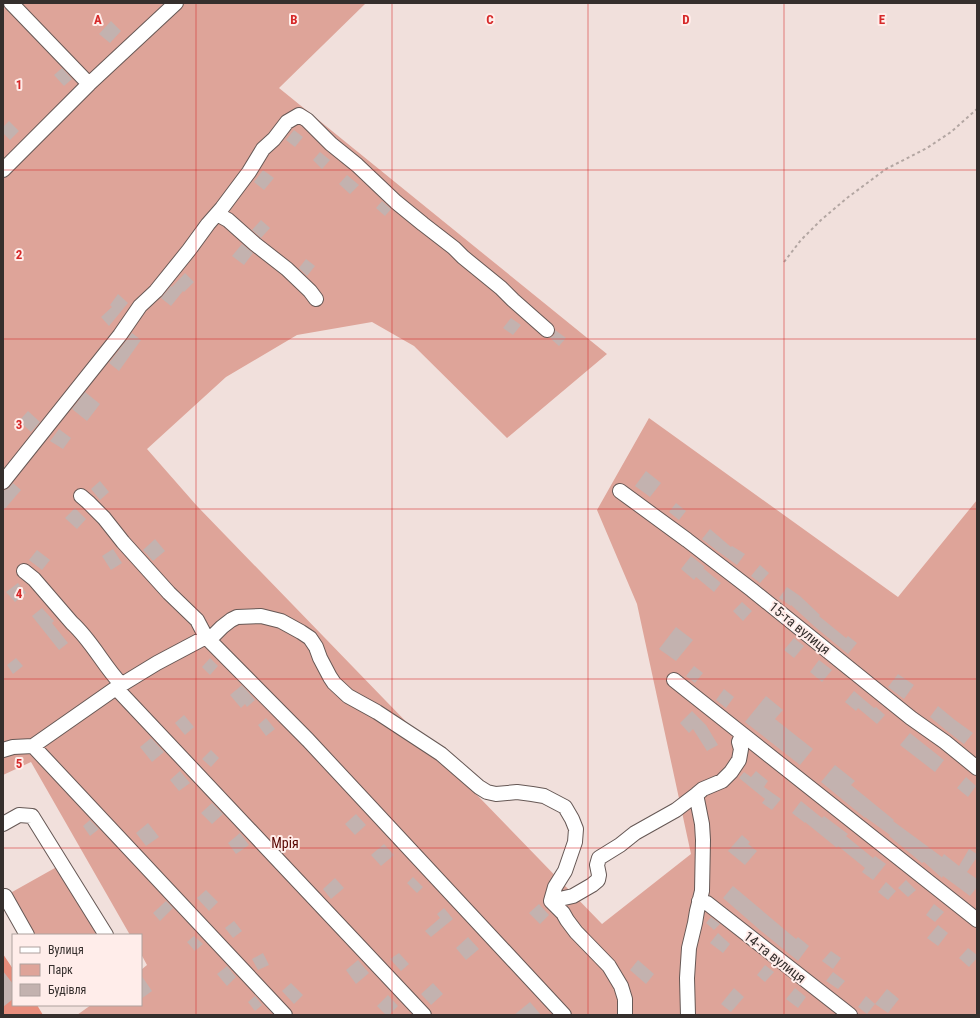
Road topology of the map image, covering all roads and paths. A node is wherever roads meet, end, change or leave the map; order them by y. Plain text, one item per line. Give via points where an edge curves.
1 (11, 3) edge
2 (176, 3) edge
3 (89, 84) junction
4 (977, 109) edge
5 (3, 170) edge
6 (217, 214) junction
7 (784, 262) dead end
8 (316, 299) dead end
9 (547, 330) dead end
10 (3, 482) edge
11 (620, 491) dead end
12 (81, 496) dead end
13 (24, 571) dead end
14 (206, 637) junction
15 (674, 680) dead end
16 (118, 686) junction
17 (742, 735) junction
18 (33, 746) junction
19 (3, 750) edge
20 (977, 768) edge
21 (697, 794) junction
22 (3, 824) edge
23 (5, 896) dead end
24 (551, 901) junction
25 (699, 901) junction
26 (977, 920) edge
27 (26, 934) edge
28 (105, 934) edge
29 (285, 1015) edge
30 (424, 1015) edge
31 (564, 1015) edge
32 (625, 1015) edge
33 (688, 1015) edge
34 (850, 1015) edge

1 - 3 street
2 - 3 street
3 - 5 street
4 - 7 path via 928,148 886,169 847,198 806,235
6 - 8 street via 228,220 287,270
6 - 9 street via 263,149 287,122 299,115 396,202 454,248
6 - 10 street via 156,291 140,306 120,335
11 - 20 street, 15-та вулиця via 746,585
12 - 14 street via 104,518 169,593 197,620
13 - 16 street via 89,640
14 - 16 street
14 - 24 street via 214,635 237,617 261,616 281,621 310,638 330,677 348,696 378,712 441,754 479,787 496,794 517,792 544,796 565,807 576,829 575,842
14 - 31 street via 308,740
15 - 17 street
16 - 18 street
16 - 30 street
17 - 21 street via 739,742 739,760 731,772 722,781
17 - 26 street
18 - 19 street
18 - 29 street
21 - 24 street via 599,858 598,880 592,885 573,896
21 - 25 street via 703,840 702,890
22 - 28 street via 20,815 32,816
23 - 27 street
24 - 32 street via 609,966 625,998
25 - 33 street via 689,948
25 - 34 street, 14-та вулиця via 706,903

